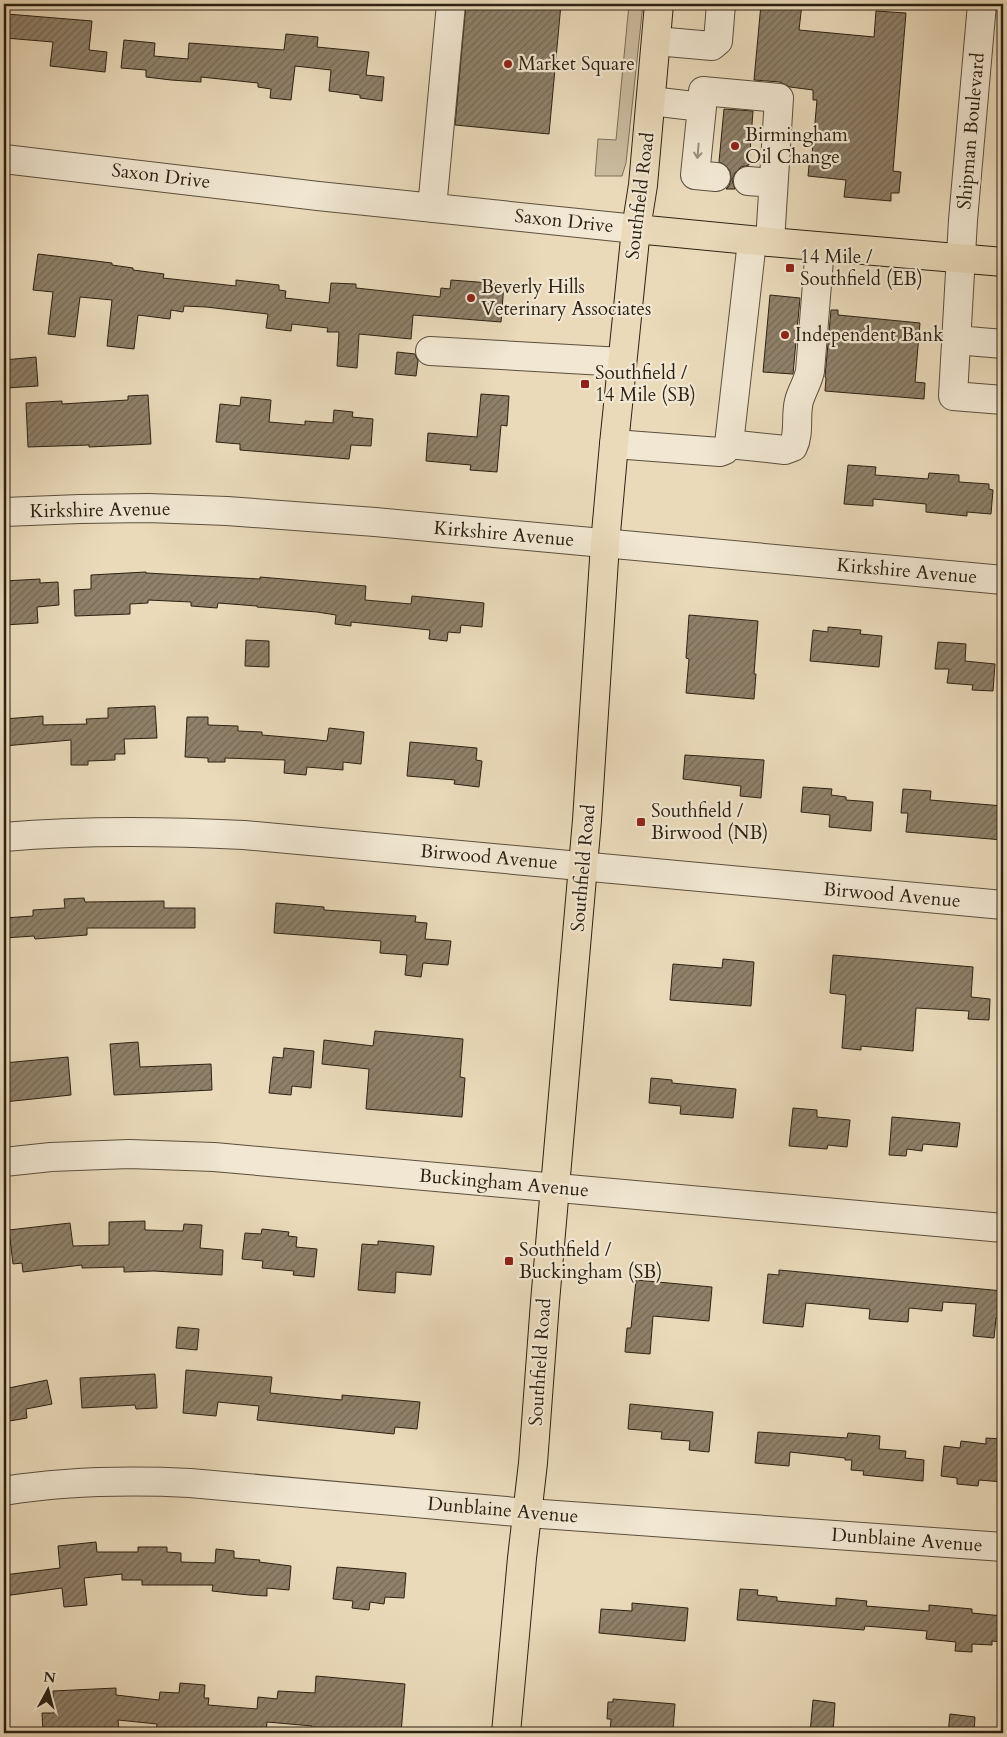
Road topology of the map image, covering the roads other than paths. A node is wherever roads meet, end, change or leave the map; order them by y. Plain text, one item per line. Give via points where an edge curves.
1 (451, 4) edge
2 (659, 4) edge
3 (721, 4) edge
4 (982, 4) edge
5 (656, 42) junction
6 (651, 101) junction
7 (702, 107) junction
8 (4, 159) edge
9 (716, 177) dead end
10 (432, 208) junction
11 (636, 229) junction
12 (761, 242) junction
13 (820, 247) junction
14 (961, 259) junction
15 (1003, 262) edge
16 (956, 340) junction
17 (1003, 344) edge
18 (430, 350) dead end
19 (622, 362) junction
20 (1003, 400) edge
21 (614, 444) junction
22 (729, 444) junction
23 (4, 512) edge
24 (605, 544) junction
25 (1003, 580) edge
26 (4, 837) edge
27 (583, 866) junction
28 (1003, 905) edge
29 (4, 1162) edge
30 (555, 1188) junction
31 (1003, 1228) edge
32 (4, 1490) edge
33 (528, 1512) junction
34 (1003, 1547) edge
35 (506, 1733) edge

1 - 10 street
2 - 5 main road, Southfield Road
3 - 5 street via 718,42 712,46
4 - 14 street, Shipman Boulevard
5 - 6 main road, Southfield Road
6 - 7 street
6 - 11 main road, Southfield Road
7 -> 9 street via 695,175
7 - 12 street via 703,91 779,98 760,182
8 - 10 street, Saxon Drive
10 - 11 street, Saxon Drive
11 - 12 main road
11 - 19 main road, Southfield Road
12 - 13 main road
12 - 22 street
13 - 14 main road
13 - 22 street via 810,371 799,401 796,441 786,450
14 - 15 main road
14 - 16 street, Shipman Boulevard
16 - 17 street
16 - 20 street, Shipman Boulevard via 953,396
18 - 19 street
19 - 21 main road, Southfield Road
21 - 22 street via 720,452
21 - 24 main road, Southfield Road
23 - 24 street, Kirkshire Avenue via 119,508 227,511
24 - 25 street, Kirkshire Avenue
24 - 27 main road, Southfield Road
26 - 27 street, Birwood Avenue via 127,831 244,835
27 - 28 street, Birwood Avenue
27 - 30 main road, Southfield Road
29 - 30 street, Buckingham Avenue via 129,1154 214,1157
30 - 31 street, Buckingham Avenue
30 - 33 main road, Southfield Road
32 - 33 street, Dunblaine Avenue via 64,1483 144,1480
33 - 34 street, Dunblaine Avenue
33 - 35 main road, Southfield Road

